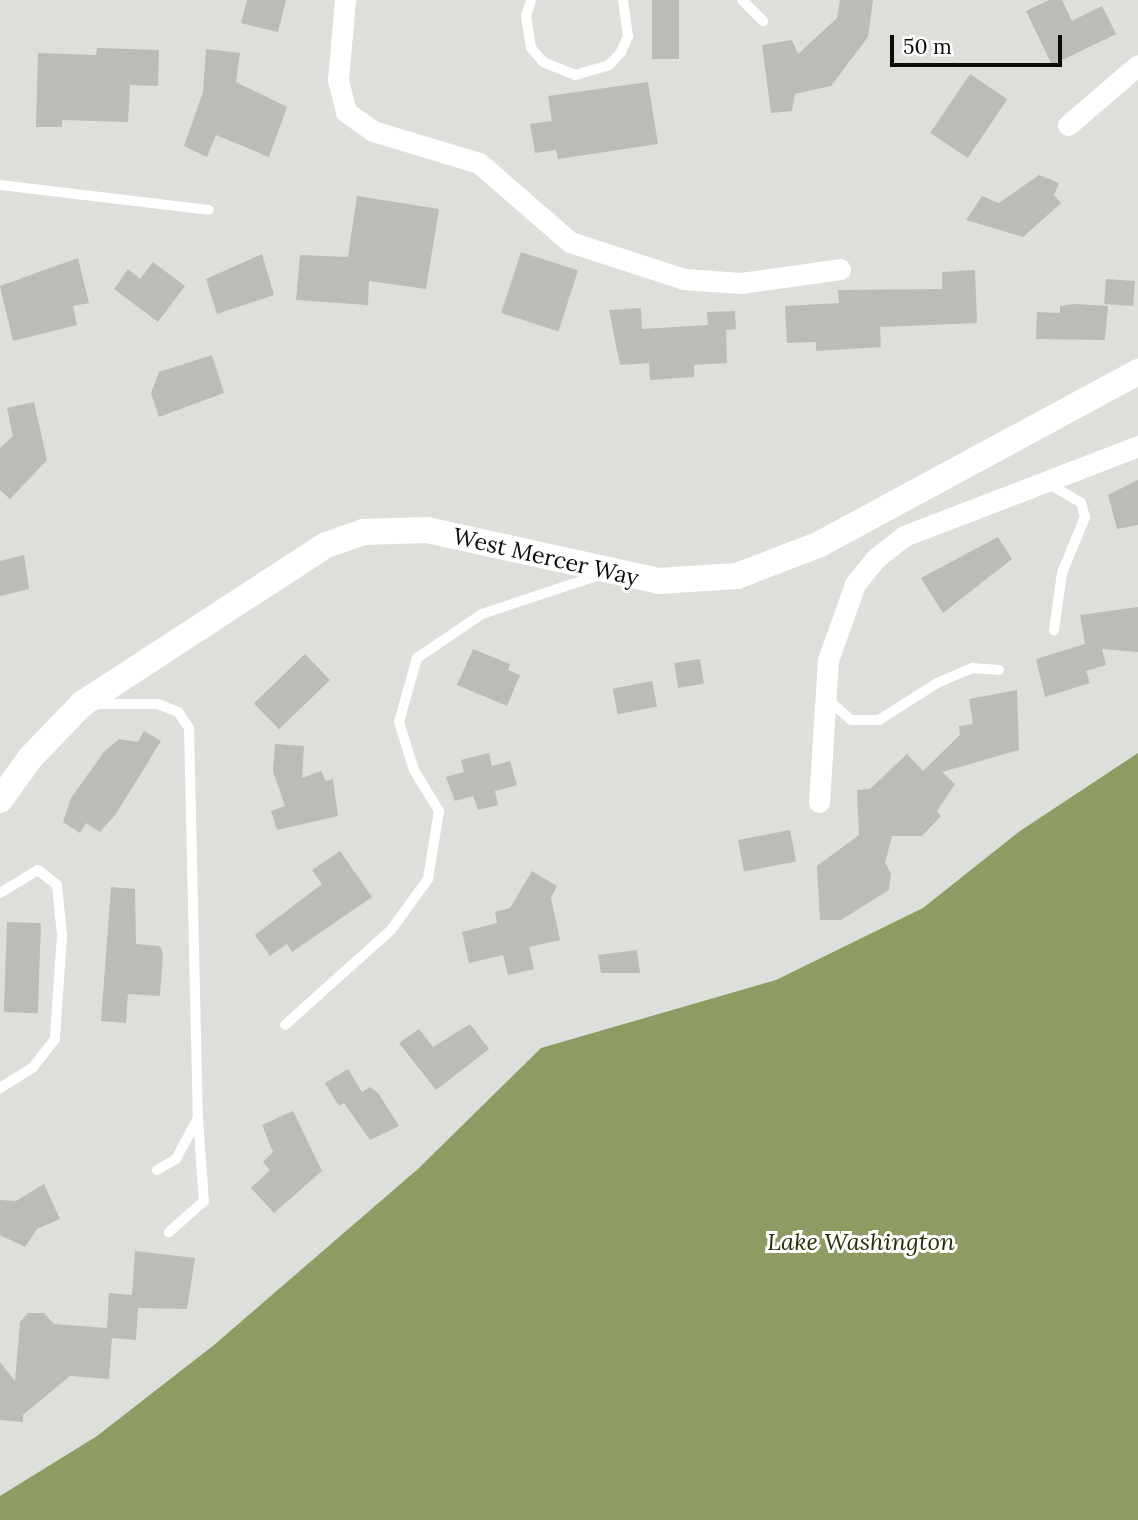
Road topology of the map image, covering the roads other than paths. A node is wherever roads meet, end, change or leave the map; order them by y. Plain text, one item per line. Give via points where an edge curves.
1 (345, 0) edge
2 (531, 0) edge
3 (623, 0) edge
4 (742, 0) edge
5 (763, 21) dead end
6 (1138, 65) edge
7 (1068, 125) dead end
8 (0, 185) edge
9 (209, 210) dead end
10 (840, 269) dead end
11 (1138, 372) edge
12 (1138, 446) edge
13 (1044, 481) junction
14 (890, 508) junction
15 (904, 536) junction
16 (607, 572) junction
17 (1054, 630) dead end
18 (999, 670) dead end
19 (824, 696) junction
20 (82, 705) junction
21 (0, 800) edge
22 (819, 802) dead end
23 (0, 893) edge
24 (285, 1025) dead end
25 (0, 1088) edge
26 (198, 1118) junction
27 (157, 1170) dead end
28 (169, 1232) dead end

1 - 10 street via 338,80 346,112 373,131 480,163 570,242 684,279 741,283
2 - 3 lane via 526,16 531,48 558,72 575,75 609,65 621,52 628,27
4 - 5 lane
6 - 7 street
8 - 9 lane
11 - 14 street, West Mercer Way
12 - 13 street
13 - 15 street
13 - 17 lane via 1081,503 1085,517 1062,573
14 - 15 street
14 - 16 street, West Mercer Way via 737,576 657,581
15 - 19 street via 855,584 837,624
16 - 20 street, West Mercer Way via 427,530 363,532 291,565
16 - 24 lane via 482,614 417,659 399,722 414,770 439,811 428,880 391,930
18 - 19 lane via 961,673 879,720 851,720
19 - 22 street
20 - 21 street, West Mercer Way via 39,746
20 - 26 lane via 158,704 177,712 189,728
23 - 25 lane via 38,870 57,885 62,935 55,1039 32,1068
26 - 27 lane via 176,1159
26 - 28 lane via 205,1201

